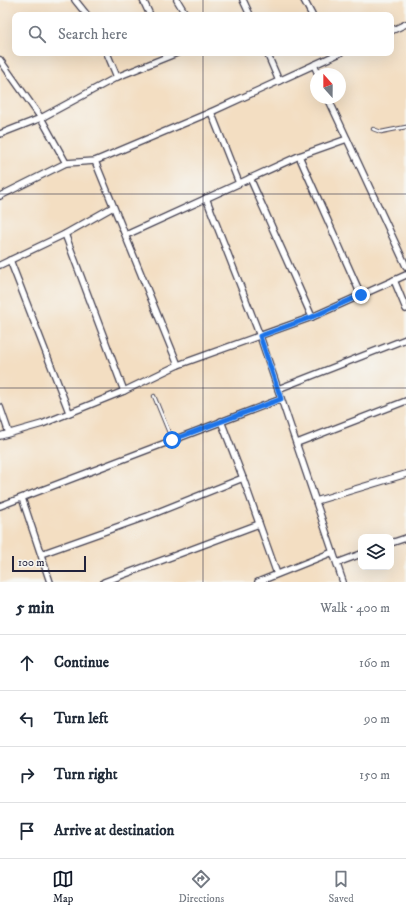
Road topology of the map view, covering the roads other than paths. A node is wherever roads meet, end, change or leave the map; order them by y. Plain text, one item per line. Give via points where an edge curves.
1 (74, 0) edge
2 (143, 0) edge
3 (178, 0) edge
4 (243, 0) edge
5 (304, 0) edge
6 (84, 12) edge
7 (149, 12) edge
8 (184, 12) edge
9 (249, 12) edge
10 (310, 12) edge
11 (406, 24) edge
12 (394, 29) edge
13 (108, 56) edge
14 (164, 56) edge
15 (268, 56) edge
16 (330, 56) edge
17 (0, 60) edge
18 (314, 65) junction
19 (315, 68) edge
20 (117, 77) junction
21 (279, 81) junction
22 (331, 104) edge
23 (211, 112) junction
24 (41, 118) junction
25 (406, 127) edge
26 (373, 129) dead end
27 (0, 134) edge
28 (347, 139) junction
29 (299, 156) junction
30 (94, 161) junction
31 (66, 163) junction
32 (250, 178) junction
33 (239, 183) junction
34 (0, 196) edge
35 (206, 198) junction
36 (113, 207) junction
37 (64, 234) junction
38 (126, 235) junction
39 (10, 260) junction
40 (0, 265) edge
41 (406, 266) edge
42 (406, 275) edge
43 (394, 280) junction
44 (361, 295) junction
45 (406, 309) edge
46 (312, 317) junction
47 (260, 336) junction
48 (406, 339) edge
49 (178, 365) junction
50 (278, 389) junction
51 (124, 391) junction
52 (154, 396) dead end
53 (281, 399) junction
54 (406, 401) edge
55 (0, 407) edge
56 (69, 412) junction
57 (221, 421) junction
58 (9, 433) junction
59 (0, 436) edge
60 (172, 440) junction
61 (297, 443) junction
62 (406, 474) edge
63 (243, 478) junction
64 (22, 498) junction
65 (316, 501) junction
66 (0, 506) edge
67 (259, 524) junction
68 (406, 538) edge
69 (394, 542) edge
70 (333, 552) junction
71 (41, 554) junction
72 (358, 555) edge
73 (337, 563) junction
74 (277, 574) junction
75 (265, 581) edge
76 (50, 582) edge
77 (104, 582) edge
78 (258, 582) edge
79 (344, 582) edge

1 - 6 street
2 - 7 street
3 - 8 street
4 - 9 street
5 - 10 street
11 - 12 street
13 - 20 street
14 - 20 street
15 - 21 street
16 - 18 street
17 - 24 street
18 - 19 street
18 - 21 street
20 - 24 street
21 - 23 street
22 - 28 street
23 - 30 street
23 - 33 street
24 - 27 street
24 - 31 street
25 - 26 lane via 381,132
28 - 29 street
28 - 41 street
29 - 32 street
29 - 44 street
30 - 31 street
30 - 36 street
31 - 34 street
32 - 33 street
32 - 46 street
33 - 35 street
35 - 38 street
35 - 47 street
36 - 37 street
36 - 38 street
37 - 39 street
37 - 51 street
38 - 49 street
39 - 40 street
39 - 56 street
42 - 43 street
43 - 44 street
43 - 45 street
44 - 46 street
46 - 47 street
47 - 49 street
47 - 50 street
48 - 50 street
49 - 51 street
50 - 53 street
51 - 56 street
52 - 60 lane
53 - 57 street
53 - 61 street
54 - 61 street
55 - 58 street
56 - 58 street via 42,424
57 - 60 street
57 - 63 street
58 - 59 street
60 - 64 street
61 - 65 street
62 - 65 street
63 - 67 street
63 - 71 street via 148,516
64 - 66 street
64 - 71 street
65 - 70 street
67 - 74 street
67 - 77 street
68 - 69 street
70 - 73 street
70 - 74 street
71 - 76 street
72 - 73 street
73 - 79 street
74 - 75 street
75 - 78 street

